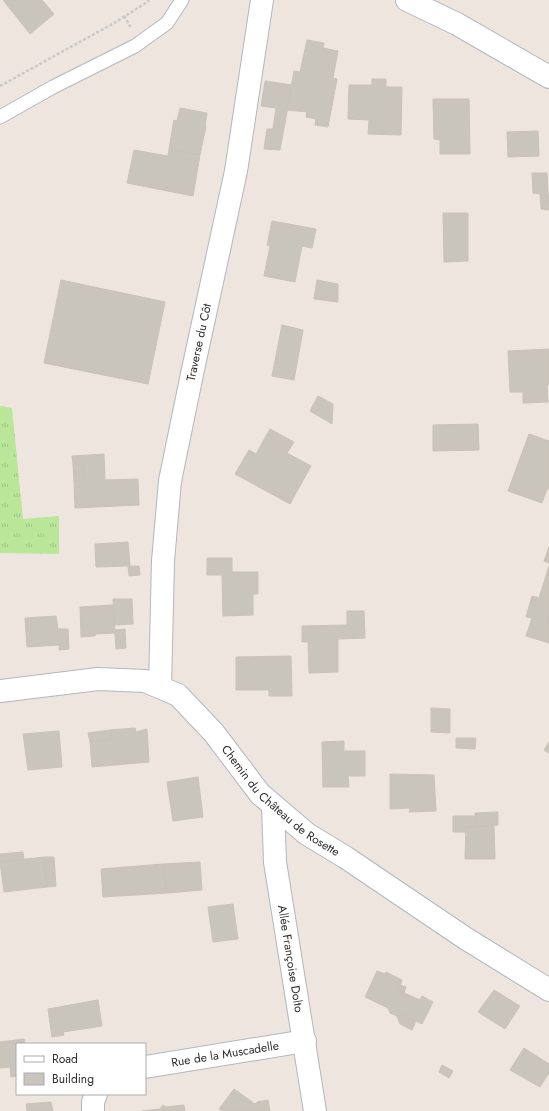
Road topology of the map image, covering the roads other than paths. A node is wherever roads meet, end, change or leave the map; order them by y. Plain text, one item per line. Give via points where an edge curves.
1 (182, 0) edge
2 (262, 0) edge
3 (407, 0) edge
4 (549, 77) edge
5 (0, 117) edge
6 (160, 687) junction
7 (0, 691) edge
8 (273, 805) junction
9 (549, 990) edge
10 (305, 1042) junction
11 (146, 1067) edge
12 (96, 1095) edge
13 (93, 1111) edge
14 (315, 1111) edge

1 - 5 lane via 167,23 135,46 52,87
2 - 6 street, Traverse du Côt via 236,171 170,481 163,561
3 - 4 street via 457,24
6 - 7 street, Chemin du Château de Rosette via 145,681 98,679
6 - 8 street, Chemin du Château de Rosette via 178,695 214,733 260,794
8 - 9 street, Chemin du Château de Rosette via 307,834
8 - 10 street, Allée Françoise Dolto via 275,862
10 - 11 street, Rue de la Muscadelle
10 - 14 street, Allée Françoise Dolto
12 - 13 street

